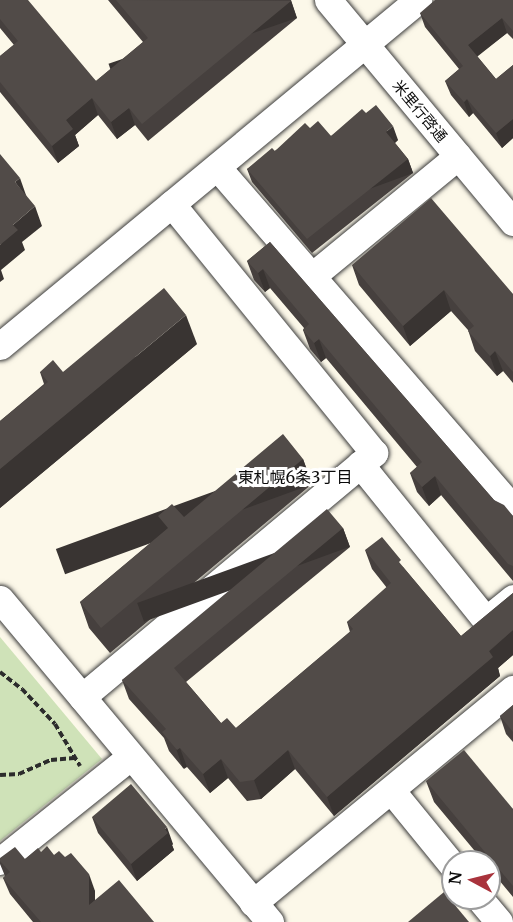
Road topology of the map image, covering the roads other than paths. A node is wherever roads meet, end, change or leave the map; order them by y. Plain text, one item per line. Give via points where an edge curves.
1 (328, 0) edge
2 (418, 0) edge
3 (365, 45) junction
4 (458, 156) junction
5 (217, 167) junction
6 (172, 204) junction
7 (513, 222) edge
8 (312, 276) junction
9 (0, 346) edge
10 (360, 465) junction
11 (513, 509) edge
12 (513, 598) edge
13 (0, 599) edge
14 (513, 689) edge
15 (82, 697) junction
16 (130, 757) junction
17 (391, 790) junction
18 (441, 851) edge
19 (0, 861) edge
20 (489, 910) edge
21 (255, 914) edge
22 (499, 922) edge

1 - 3 street, 米里行啓通
2 - 3 street
3 - 4 street, 米里行啓通
3 - 5 street
4 - 7 street, 米里行啓通
4 - 8 street
5 - 6 street
5 - 8 street
6 - 9 street
6 - 10 street via 374,453
8 - 11 street
10 - 12 street via 486,620
10 - 15 street
13 - 15 street
14 - 17 street
15 - 16 street
16 - 19 street
16 - 21 street
17 - 18 street
17 - 21 street
20 - 22 street

